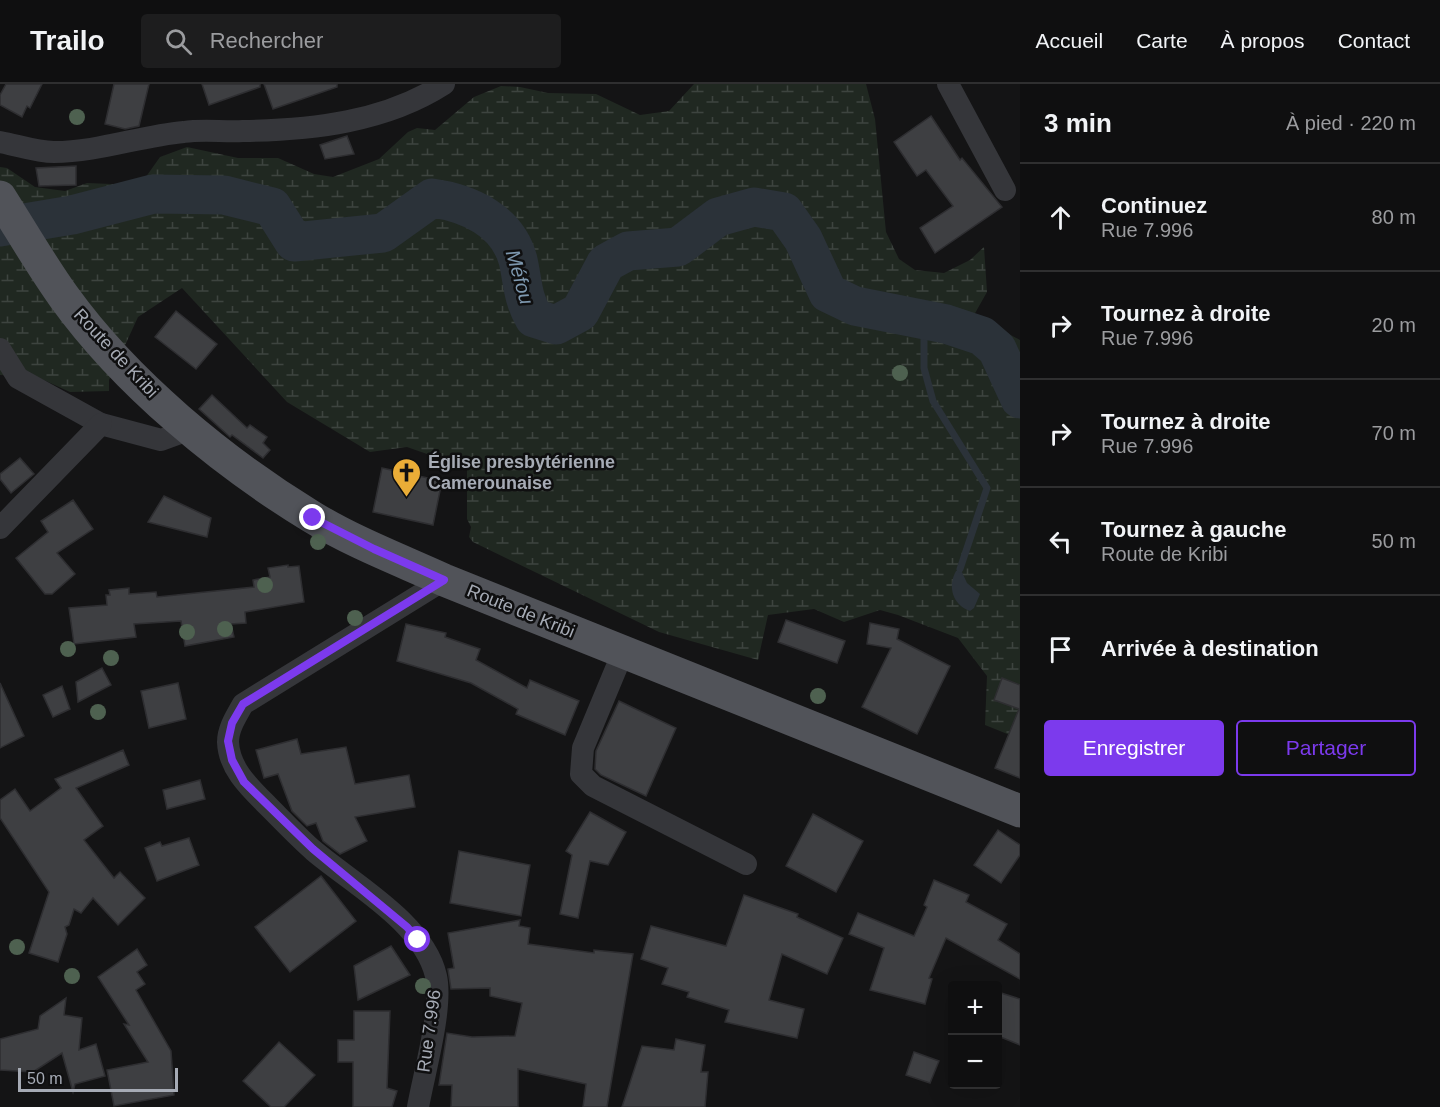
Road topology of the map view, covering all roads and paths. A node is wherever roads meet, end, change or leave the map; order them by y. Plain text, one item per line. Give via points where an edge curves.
1 (444, 84) edge
2 (948, 84) edge
3 (0, 142) edge
4 (1005, 190) dead end
5 (0, 197) edge
6 (0, 349) edge
7 (9, 380) edge
8 (101, 424) junction
9 (191, 429) junction
10 (0, 528) edge
11 (444, 580) junction
12 (623, 652) junction
13 (1020, 811) edge
14 (746, 864) dead end
15 (418, 1107) edge

1 - 3 street via 398,107 339,124 185,131 87,150 51,152
2 - 4 street
5 - 9 main road, Route de Kribi via 64,298 133,376
6 - 7 street
7 - 8 street
8 - 9 street via 161,440
8 - 10 street
9 - 11 main road, Route de Kribi via 313,518
11 - 12 main road, Route de Kribi
11 - 15 street, Rue 7.996 via 243,704 232,723 228,741 232,760 244,782 313,849 407,927 430,959 438,997
12 - 13 main road, Route de Kribi
12 - 14 street via 584,748 581,774 593,786

